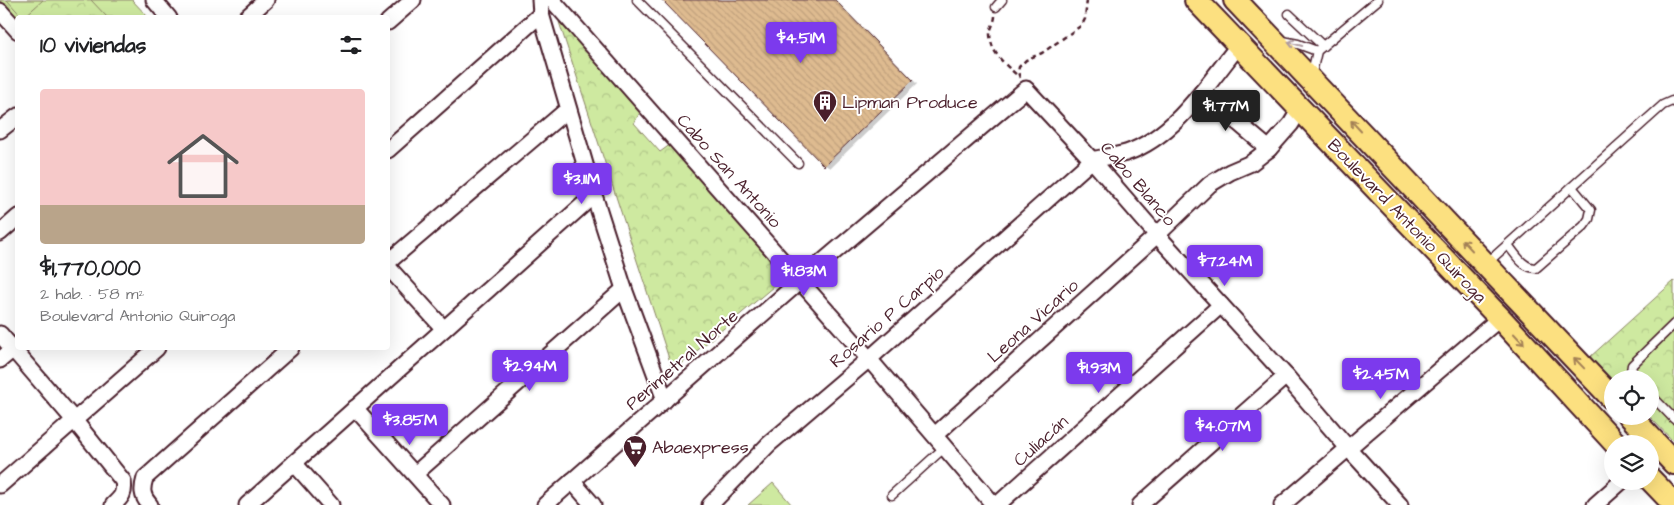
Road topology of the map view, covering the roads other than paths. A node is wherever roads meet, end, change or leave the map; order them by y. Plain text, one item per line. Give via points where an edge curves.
1 (154, 0) edge
2 (266, 0) edge
3 (413, 0) edge
4 (552, 0) edge
5 (637, 0) edge
6 (1002, 0) edge
7 (1196, 0) edge
8 (1378, 0) edge
9 (1242, 5) edge
10 (540, 7) edge
11 (996, 7) road end
12 (1, 14) edge
13 (1289, 14) dead end
14 (166, 15) edge
15 (249, 15) edge
16 (390, 20) edge
17 (15, 28) edge
18 (1272, 38) junction
19 (1238, 46) junction
20 (1320, 49) junction
21 (1311, 79) junction
22 (1023, 83) joint
23 (1202, 92) junction
24 (1674, 102) edge
25 (568, 109) junction
26 (1300, 109) junction
27 (15, 118) edge
28 (0, 130) edge
29 (390, 148) edge
30 (1269, 149) junction
31 (1092, 160) junction
32 (798, 163) dead end
33 (1572, 187) junction
34 (594, 195) junction
35 (15, 220) edge
36 (0, 233) edge
37 (1157, 235) junction
38 (1508, 245) junction
39 (390, 260) edge
40 (1486, 265) junction
41 (390, 269) edge
42 (800, 281) junction
43 (624, 289) junction
44 (1221, 305) junction
45 (1500, 318) junction
46 (1674, 324) edge
47 (444, 329) junction
48 (0, 334) edge
49 (15, 347) edge
50 (17, 350) edge
51 (155, 350) edge
52 (289, 350) edge
53 (870, 359) junction
54 (0, 360) edge
55 (1631, 370) edge
56 (1286, 376) junction
57 (1604, 390) edge
58 (664, 400) junction
59 (1659, 403) edge
60 (355, 408) junction
61 (1674, 419) edge
62 (74, 420) junction
63 (935, 435) junction
64 (1608, 435) edge
65 (945, 447) junction
66 (1348, 448) junction
67 (1659, 452) edge
68 (294, 463) junction
69 (1674, 463) edge
70 (415, 474) junction
71 (572, 481) junction
72 (0, 485) edge
73 (1659, 489) edge
74 (1612, 490) edge
75 (892, 495) dead end
76 (118, 501) edge
77 (1674, 504) edge
78 (150, 505) edge
79 (247, 505) edge
80 (331, 505) edge
81 (442, 505) edge
82 (545, 505) edge
83 (593, 505) edge
84 (710, 505) edge
85 (996, 505) edge
86 (1140, 505) edge
87 (1282, 505) edge
88 (1400, 505) edge
89 (1595, 505) edge

1 - 14 street
2 - 15 street
3 - 16 street
4 - 42 street, Cabo San Antonio
5 - 32 lane
6 - 11 lane
7 - 19 main road, Boulevard Antonio Quiroga
8 - 20 lane
9 - 18 main road, Boulevard Antonio Quiroga
10 - 25 street
10 - 29 street
12 - 17 street
13 - 20 lane
20 -> 18 lane
18 - 21 main road, Boulevard Antonio Quiroga
19 - 23 street
19 - 26 main road, Boulevard Antonio Quiroga
20 - 21 lane
40 -> 21 main road, Boulevard Antonio Quiroga
22 - 31 street, Cabo Blanco
22 - 42 street, Perimetral Norte via 1024,89
23 - 30 street
23 - 31 street via 1177,120 1157,136 1126,153
24 - 33 lane via 1663,105
25 - 34 street
25 - 39 street
26 - 30 street, Leona Vicario
26 - 45 main road, Boulevard Antonio Quiroga
27 - 28 street
30 - 37 street, Leona Vicario via 1251,163 1210,184
31 - 37 street, Cabo Blanco
31 - 53 street, Rosario P Carpio
33 - 38 lane
33 - 38 lane via 1591,210 1590,219 1584,226 1536,268 1523,264
34 - 43 street
34 - 47 street
35 - 36 street
37 - 44 street, Cabo Blanco
37 - 63 street, Leona Vicario
38 - 40 lane
57 -> 40 main road, Boulevard Antonio Quiroga
41 - 47 street
42 - 53 street, Cabo San Antonio
42 - 58 street, Perimetral Norte
43 - 58 street
43 - 70 street
44 - 56 street, Cabo Blanco
44 - 85 street, Culiacán
45 -> 64 main road, Boulevard Antonio Quiroga
45 - 66 street
46 - 55 lane via 1632,365
47 - 60 street
48 - 49 street
49 - 54 street
50 - 62 street
51 - 62 street
52 - 78 street via 145,478 143,494
53 - 63 street, Cabo San Antonio
53 - 84 street, Rosario P Carpio via 769,444
56 - 66 street, Cabo Blanco
56 - 86 street
58 - 71 street, Perimetral Norte
59 - 61 lane
60 - 68 street
60 - 70 street
62 - 72 street
62 - 76 street via 123,481 125,490
63 - 65 street, Cabo San Antonio
65 - 75 lane
65 - 85 street, Cabo San Antonio
66 - 87 street
66 - 88 street, Cabo Blanco
67 - 69 main road
68 - 79 street
68 - 80 street
70 - 81 street
71 - 82 street, Perimetral Norte
71 - 83 street
73 - 77 main road
74 - 89 street

